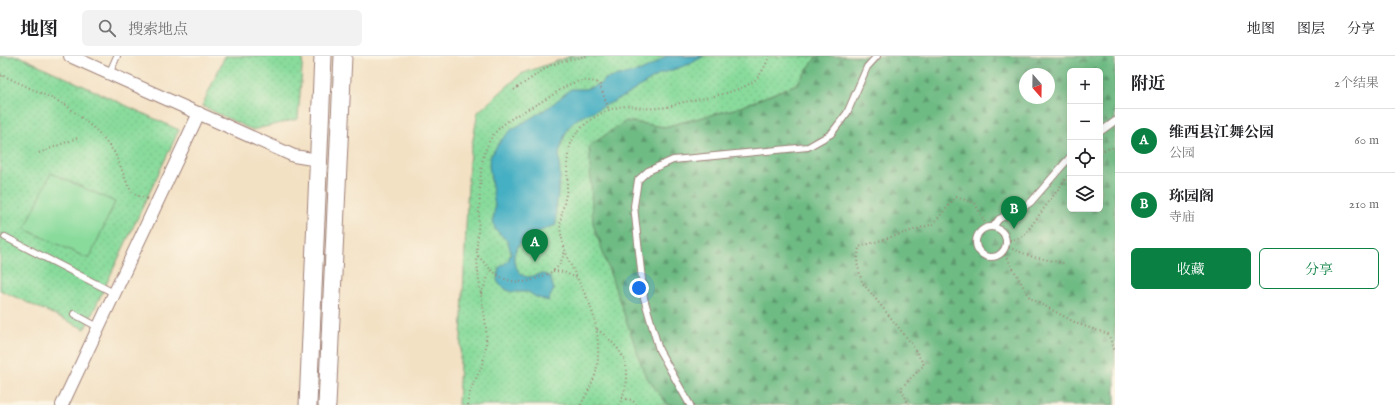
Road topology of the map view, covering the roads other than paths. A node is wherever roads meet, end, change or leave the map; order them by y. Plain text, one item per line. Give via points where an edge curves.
1 (70, 56) edge
2 (117, 56) edge
3 (323, 56) edge
4 (344, 56) edge
5 (877, 56) edge
6 (109, 74) junction
7 (199, 113) junction
8 (1115, 121) edge
9 (1103, 130) edge
10 (318, 160) junction
11 (1067, 160) edge
12 (990, 227) junction
13 (5, 237) dead end
14 (114, 294) junction
15 (74, 314) dead end
16 (98, 327) junction
17 (62, 405) edge
18 (308, 405) edge
19 (327, 405) edge
20 (690, 405) edge

1 - 6 street
2 - 6 lane
3 - 10 main road
4 - 19 main road
5 - 20 lane via 867,67 847,113 831,134 808,147 673,160 648,171 638,180 634,206 644,298 659,350
6 - 7 street
7 - 10 street via 294,156
7 - 14 street
8 - 9 lane
10 - 18 main road
11 - 12 lane via 1031,202 999,219
12 - 12 lane via 1002,232 1005,246 999,255 989,257 984,256 976,243 979,233
13 - 14 lane
14 - 16 street
15 - 16 lane
16 - 17 street

